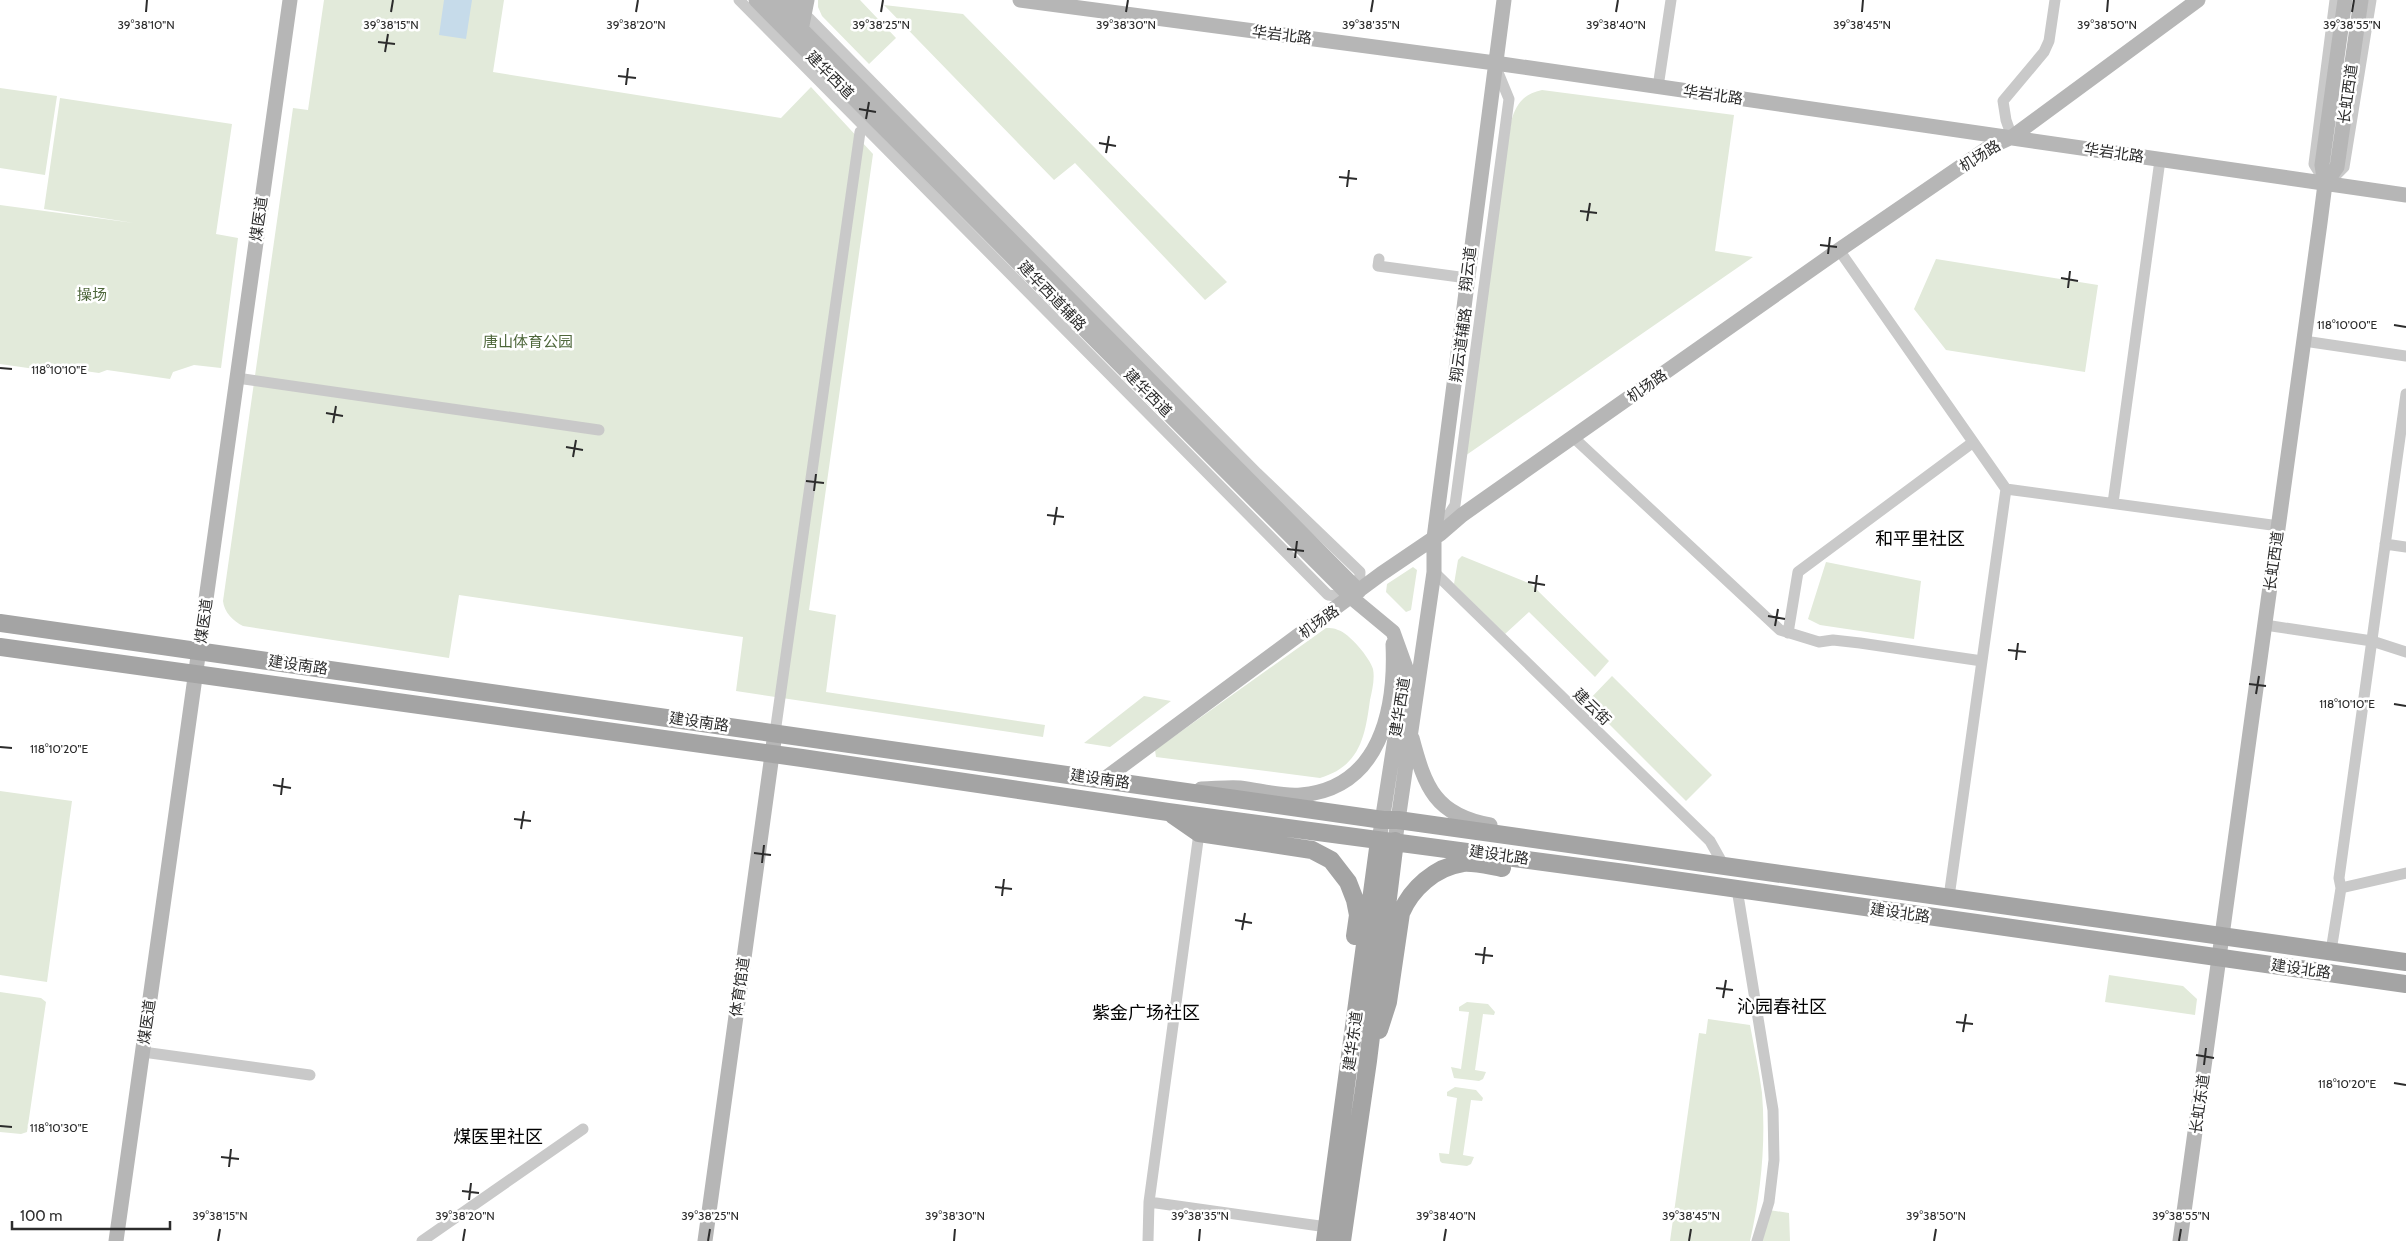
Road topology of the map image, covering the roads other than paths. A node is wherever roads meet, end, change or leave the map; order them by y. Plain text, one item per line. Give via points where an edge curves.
1 (290, 0) edge
2 (739, 0) edge
3 (756, 0) edge
4 (773, 0) edge
5 (791, 0) edge
6 (1020, 0) edge
7 (1504, 0) edge
8 (1671, 0) edge
9 (2055, 0) edge
10 (2198, 0) edge
11 (2336, 0) edge
12 (2345, 0) edge
13 (2361, 0) edge
14 (2371, 0) edge
15 (805, 6) edge
16 (801, 30) junction
17 (1495, 63) junction
18 (1658, 87) junction
19 (860, 132) dead end
20 (2012, 137) junction
21 (2160, 160) junction
22 (2325, 184) junction
23 (2406, 195) edge
24 (1838, 250) junction
25 (1379, 259) dead end
26 (1467, 278) junction
27 (2304, 341) junction
28 (2406, 356) edge
29 (237, 378) junction
30 (2406, 394) edge
31 (598, 430) dead end
32 (1574, 438) junction
33 (1972, 443) junction
34 (2006, 489) junction
35 (2113, 503) junction
36 (2279, 526) junction
37 (1434, 538) junction
38 (2385, 544) junction
39 (2406, 547) edge
40 (1413, 554) junction
41 (1434, 572) junction
42 (1381, 574) junction
43 (1355, 594) junction
44 (1368, 609) junction
45 (0, 623) edge
46 (2266, 625) junction
47 (1393, 632) junction
48 (1788, 634) junction
49 (2372, 641) junction
50 (0, 647) edge
51 (199, 651) junction
52 (2406, 652) edge
53 (1982, 661) junction
54 (196, 675) junction
55 (1411, 732) junction
56 (775, 733) junction
57 (772, 754) junction
58 (1103, 780) junction
59 (1176, 790) junction
60 (1168, 812) junction
61 (1391, 820) junction
62 (1199, 833) junction
63 (1387, 841) junction
64 (1616, 851) junction
65 (1724, 866) junction
66 (1625, 873) junction
67 (2406, 873) edge
68 (2341, 888) junction
69 (1736, 889) junction
70 (1949, 897) junction
71 (2223, 937) junction
72 (2331, 952) junction
73 (2220, 958) junction
74 (2406, 962) edge
75 (2406, 984) edge
76 (143, 1052) junction
77 (1359, 1060) junction
78 (310, 1075) dead end
79 (584, 1129) dead end
80 (1149, 1202) junction
81 (1326, 1234) edge
82 (116, 1241) edge
83 (422, 1241) edge
84 (705, 1241) edge
85 (1148, 1241) edge
86 (1342, 1241) edge
87 (1757, 1241) edge
88 (2180, 1241) edge

1 - 29 street, 煤医道
2 - 43 street, 建华西道辅路 via 1328,595
3 - 43 street, 建华西道
4 - 16 street, 建华西道
5 - 15 street
6 - 17 street, 华岩北路
7 - 17 street, 翔云道
8 - 18 street
9 - 20 street via 2049,41 2044,52 2003,101
10 - 20 street, 机场路
11 - 22 street via 2314,164
12 - 22 street, 长虹西道 via 2322,165
13 - 22 street, 长虹西道 via 2337,167
14 - 22 street via 2344,167
15 - 16 street
15 - 43 street, 建华西道辅路 via 1257,473 1360,572
16 - 43 street, 建华西道
17 - 18 street, 华岩北路
17 - 26 street, 翔云道
17 - 37 street, 翔云道辅路 via 1509,99 1455,505
18 - 20 street, 华岩北路
19 - 56 street
20 - 21 street, 华岩北路
20 - 24 street, 机场路 via 1988,148
21 - 22 street, 华岩北路
21 - 35 street
22 - 23 street, 华岩北路
22 - 27 street, 长虹西道
24 - 32 street, 机场路
24 - 33 street
25 - 26 street via 1378,266
26 - 37 street, 翔云道
27 - 28 street
27 - 36 street, 长虹西道
29 - 31 street
29 - 51 street, 煤医道
30 - 38 street
32 - 37 street, 机场路
32 - 48 street via 1756,610
33 - 34 street
33 - 48 street via 1798,572
34 - 35 street
34 - 53 street
35 - 36 street
36 - 46 street, 长虹西道
37 - 40 street, 机场路
37 - 41 street, 翔云道
38 - 39 street
38 - 49 street
40 - 41 street via 1423,558
40 - 42 street, 机场路
41 - 55 street, 建华西道
41 - 65 street, 建云街 via 1710,841
42 - 43 street, 机场路
42 - 44 street via 1370,589
43 - 44 street, 建华西道
43 - 58 street, 机场路
44 - 47 street, 建华西道
45 - 51 main road, 建设南路
46 - 49 street
46 - 71 street, 长虹西道
47 - 59 street via 1394,668 1386,720 1376,747 1352,777 1332,788 1298,795 1237,788
47 - 61 street, 建华西道 via 1406,668
48 - 53 street via 1819,642 1860,643
49 - 52 street
49 - 68 street via 2339,878
50 - 54 main road, 建设南路
51 - 54 street, 煤医道
51 - 56 main road, 建设南路
53 - 70 street
54 - 57 main road, 建设南路
54 - 76 street, 煤医道
55 - 61 street, 建华西道
55 - 64 street via 1423,777 1431,792 1453,812 1472,822 1548,834
56 - 57 street, 体育馆道
56 - 58 main road, 建设南路
57 - 60 main road, 建设南路
57 - 84 street, 体育馆道
58 - 59 main road, 建设南路
59 - 61 main road, 建设南路
60 - 62 main road
60 - 63 main road, 建设南路
61 - 63 street, 建华西道
61 - 64 main road, 建设北路
62 - 77 main road via 1312,850 1332,860 1339,869 1355,900 1358,915 1346,1012
62 - 80 street
63 - 66 main road, 建设北路
63 - 77 main road, 建华东道
64 - 65 main road, 建设北路
65 - 70 main road, 建设北路
66 - 69 main road, 建设北路
66 - 77 main road via 1558,874 1463,863 1438,872 1425,881 1407,900 1401,913 1388,1002
67 - 68 street
68 - 72 street
69 - 73 main road, 建设北路
69 - 87 street via 1773,1110 1774,1160 1769,1202
70 - 71 main road, 建设北路
71 - 72 main road, 建设北路
71 - 73 street, 长虹东道
72 - 74 main road, 建设北路
73 - 75 main road, 建设北路
73 - 88 street, 长虹东道
76 - 78 street
76 - 82 street, 煤医道
77 - 81 main road, 建华东道
77 - 86 main road, 建华东道
79 - 83 street
80 - 81 street
80 - 85 street

